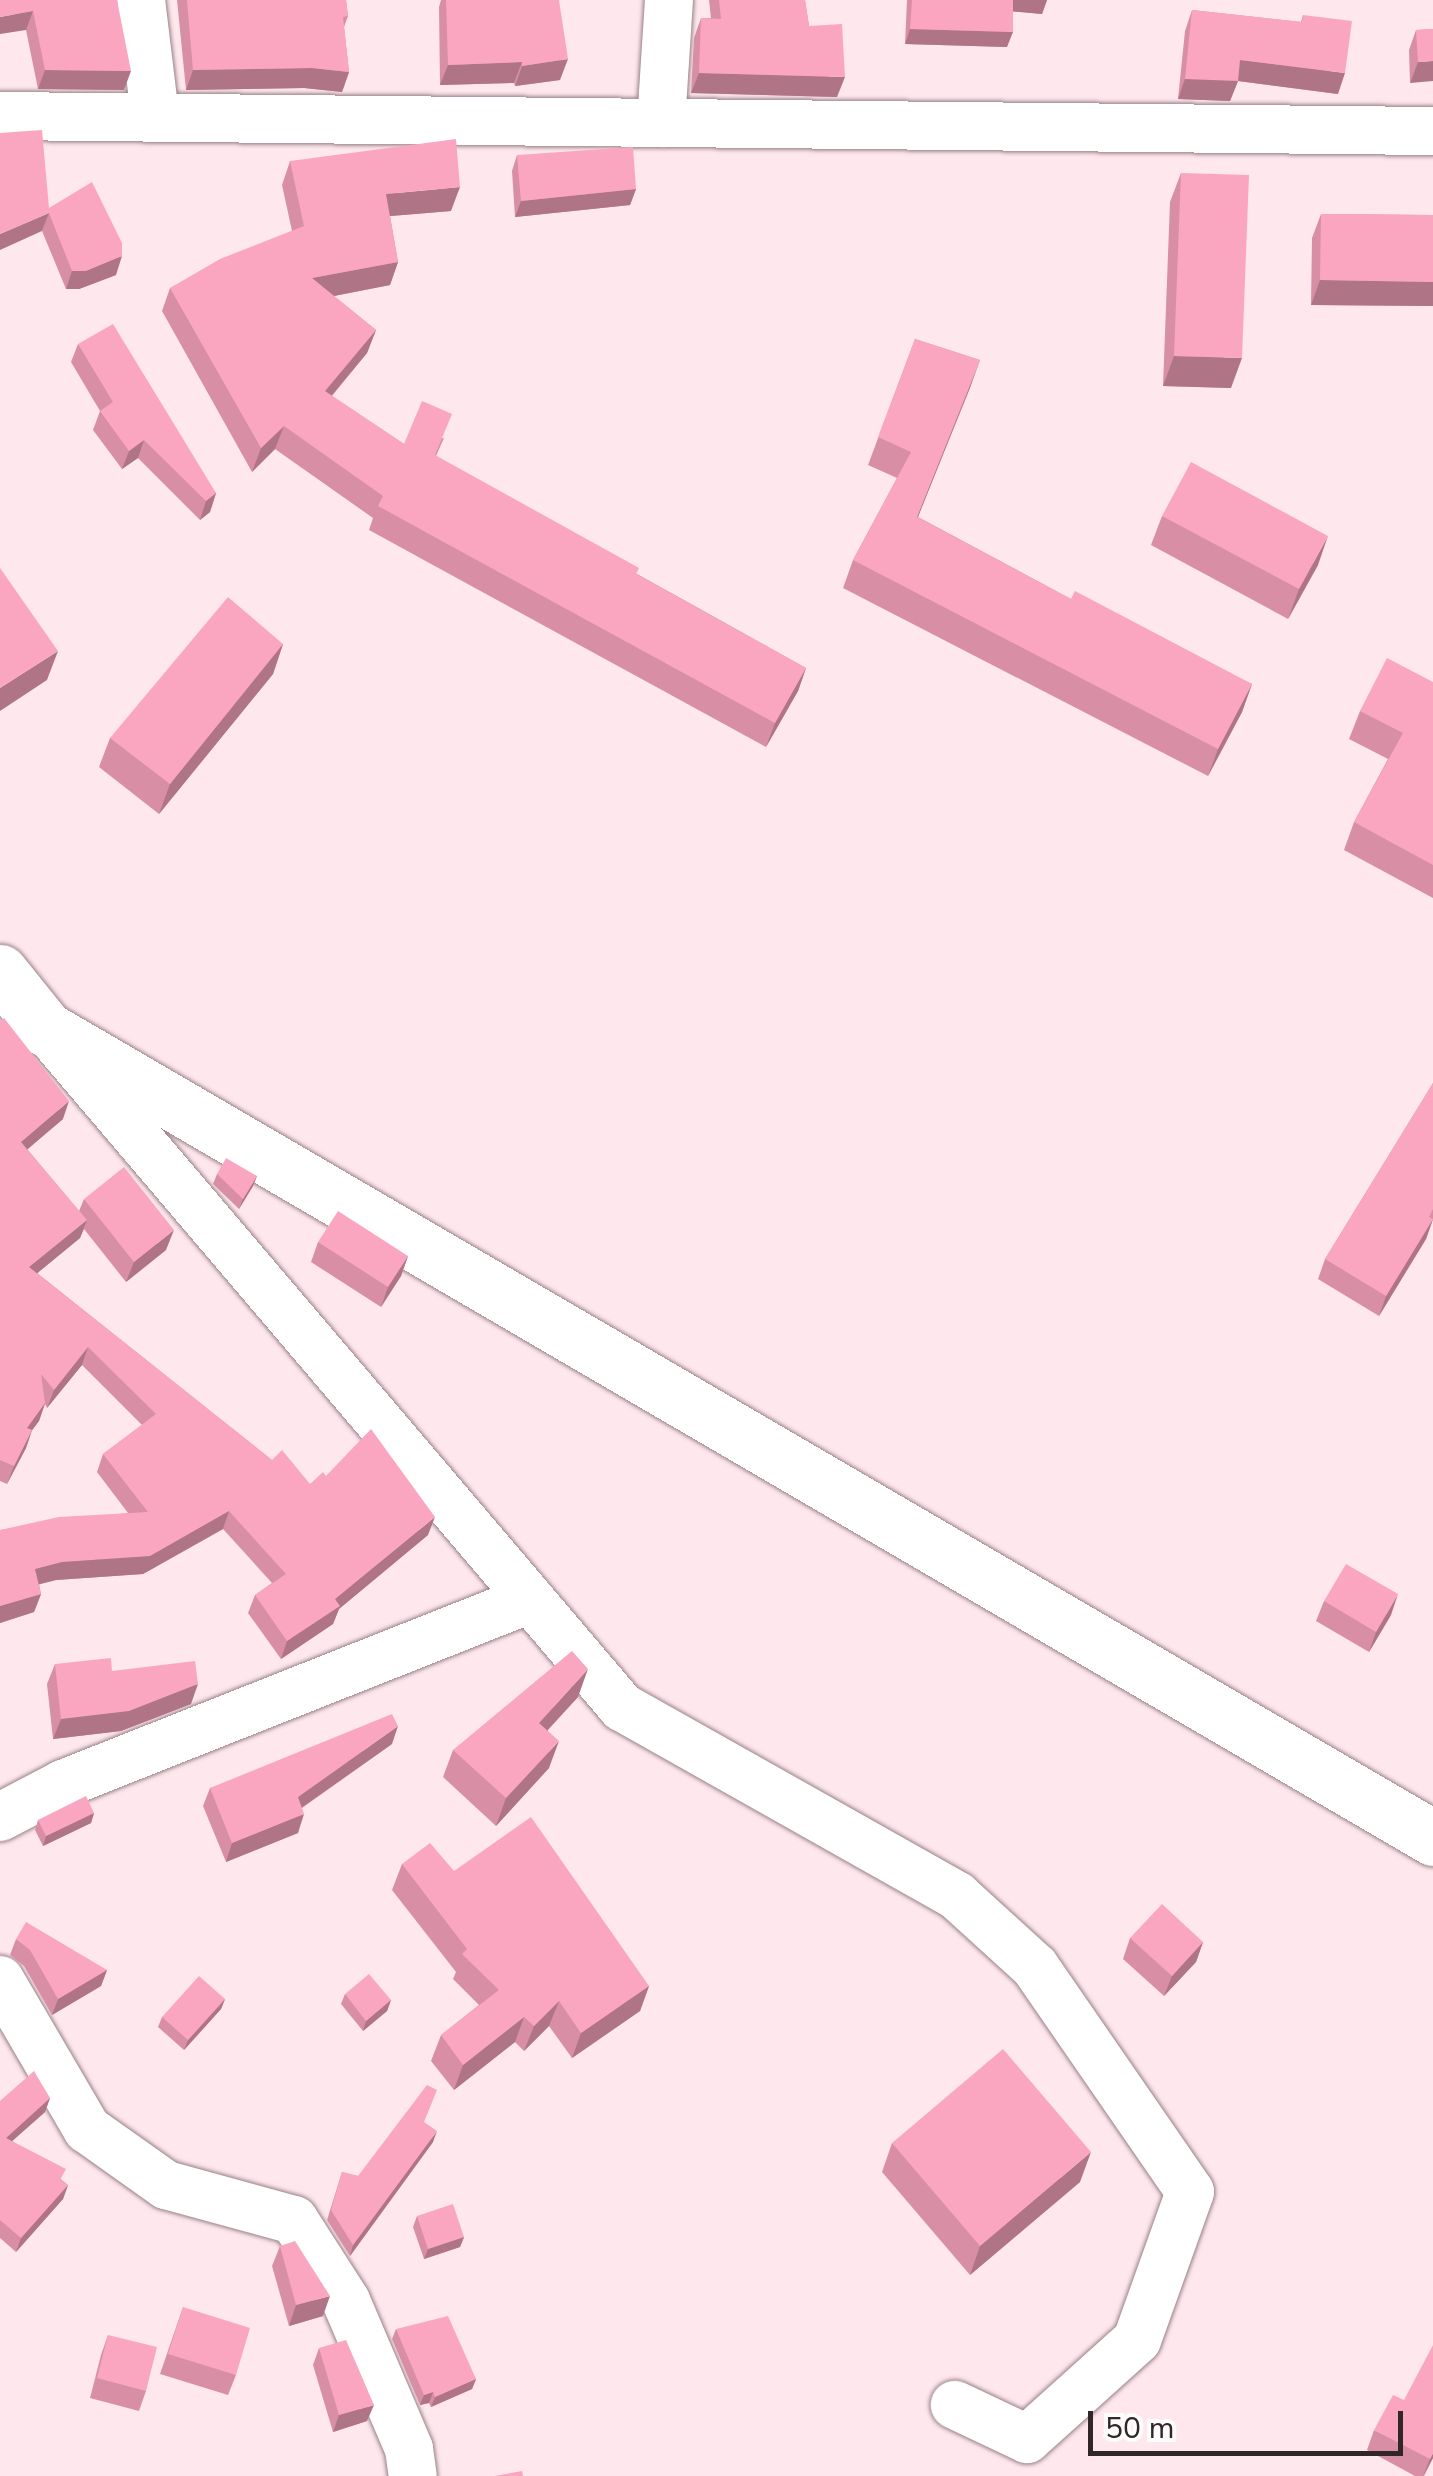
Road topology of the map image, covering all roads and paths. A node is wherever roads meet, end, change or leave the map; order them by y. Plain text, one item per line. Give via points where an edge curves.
1 (140, 0) edge
2 (669, 0) edge
3 (0, 116) edge
4 (155, 116) junction
5 (662, 123) junction
6 (1433, 131) edge
7 (0, 972) edge
8 (46, 1029) junction
9 (530, 1599) junction
10 (0, 1817) edge
11 (1433, 1838) edge
12 (0, 1980) edge
13 (955, 2405) dead end
14 (413, 2476) edge

1 - 4 street
2 - 5 street
3 - 4 street
4 - 5 street
5 - 6 street
7 - 8 main road
8 - 9 street
8 - 11 main road
9 - 10 street via 62,1784
9 - 13 street via 622,1708 958,1896 1035,1966 1190,2192 1137,2340 1027,2439
12 - 14 street via 86,2128 166,2184 294,2220 346,2301 409,2449

